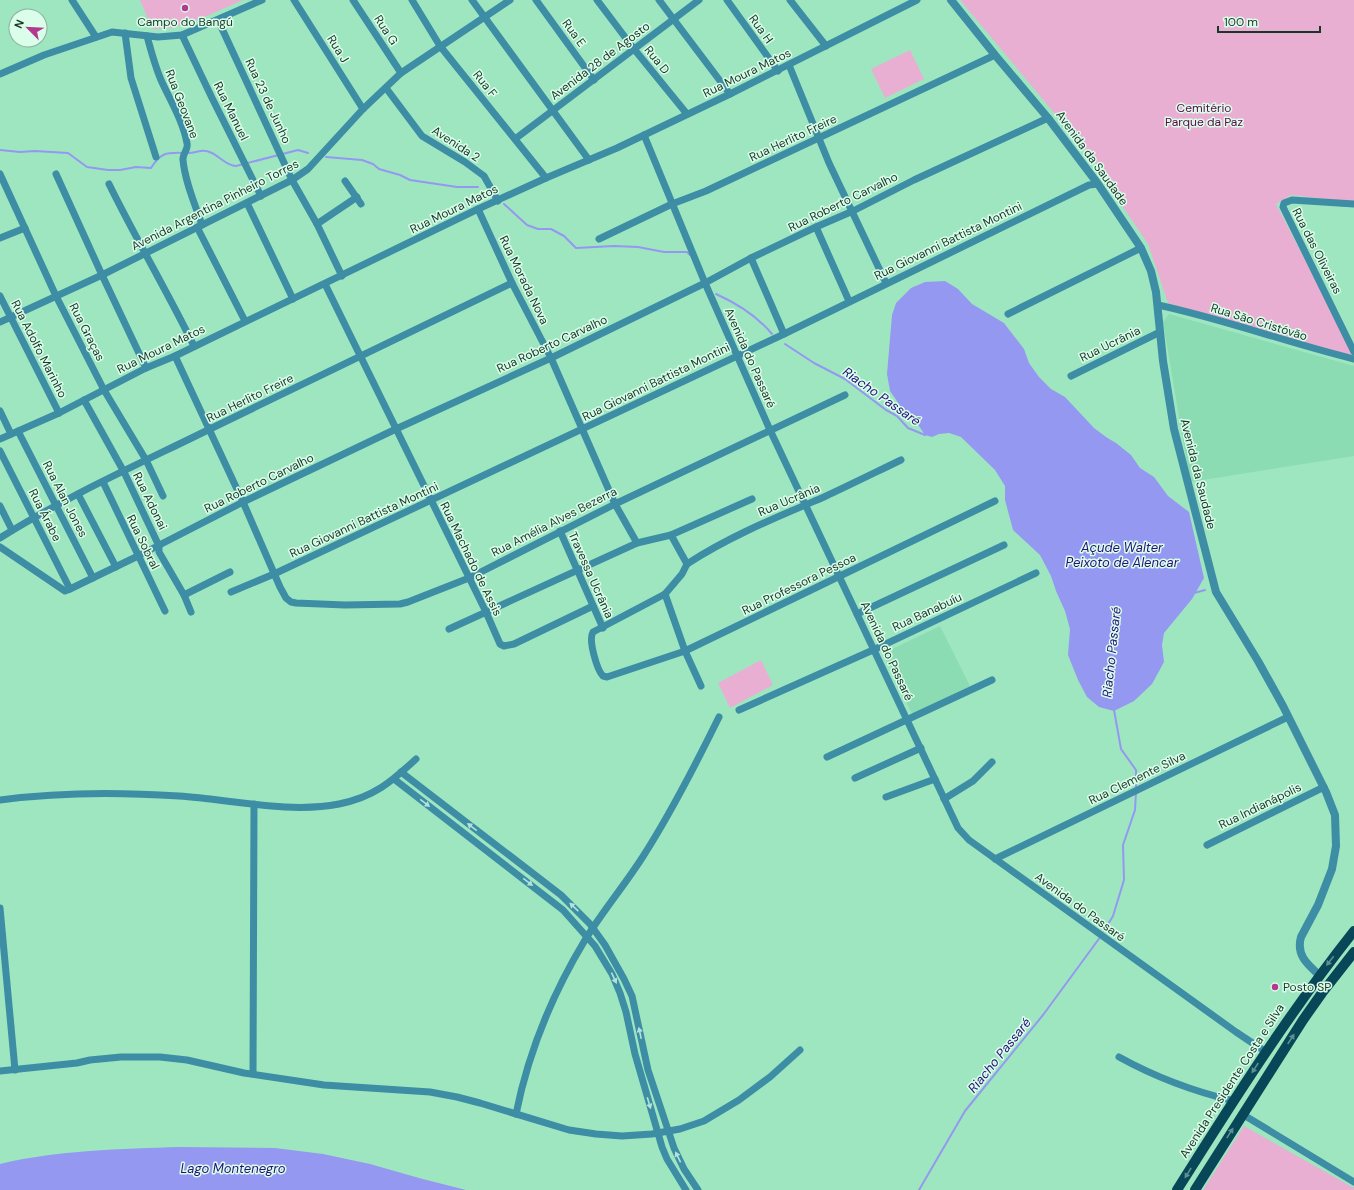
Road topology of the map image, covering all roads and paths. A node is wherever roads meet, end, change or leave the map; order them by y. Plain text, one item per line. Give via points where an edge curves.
1 (72, 0) edge
2 (262, 0) edge
3 (294, 0) edge
4 (353, 0) edge
5 (412, 0) edge
6 (472, 0) edge
7 (510, 0) edge
8 (536, 0) edge
9 (597, 0) edge
10 (659, 0) edge
11 (699, 0) edge
12 (727, 0) edge
13 (790, 0) edge
14 (917, 0) edge
15 (951, 0) edge
16 (484, 18) junction
17 (218, 20) junction
18 (674, 20) junction
19 (125, 33) junction
20 (182, 35) junction
21 (147, 36) junction
22 (96, 37) junction
23 (440, 46) junction
24 (826, 46) junction
25 (634, 49) junction
26 (995, 55) junction
27 (789, 65) junction
28 (778, 71) junction
29 (401, 73) junction
30 (0, 74) edge
31 (594, 80) junction
32 (386, 88) junction
33 (730, 94) junction
34 (363, 110) junction
35 (553, 110) junction
36 (687, 114) junction
37 (1048, 118) junction
38 (644, 135) junction
39 (819, 138) junction
40 (515, 139) junction
41 (156, 157) dead end
42 (589, 160) junction
43 (0, 174) edge
44 (56, 174) dead end
45 (546, 178) junction
46 (292, 180) junction
47 (345, 181) dead end
48 (1094, 183) junction
49 (109, 184) dead end
50 (261, 196) junction
51 (358, 197) junction
52 (498, 201) junction
53 (247, 203) junction
54 (361, 204) dead end
55 (672, 204) junction
56 (1354, 204) edge
57 (478, 209) junction
58 (852, 211) junction
59 (317, 224) junction
60 (200, 226) junction
61 (816, 227) junction
62 (25, 228) junction
63 (0, 238) edge
64 (599, 239) dead end
65 (1141, 248) junction
66 (145, 253) junction
67 (750, 258) junction
68 (102, 275) junction
69 (342, 276) junction
70 (512, 283) junction
71 (705, 283) junction
72 (886, 283) junction
73 (325, 284) junction
74 (0, 296) edge
75 (56, 296) junction
76 (294, 298) junction
77 (849, 301) junction
78 (1158, 305) junction
79 (1008, 314) dead end
80 (11, 317) junction
81 (245, 321) junction
82 (0, 322) edge
83 (1160, 332) junction
84 (784, 334) junction
85 (194, 346) junction
86 (1354, 352) edge
87 (737, 355) junction
88 (175, 356) junction
89 (360, 356) junction
90 (551, 358) junction
91 (1354, 359) edge
92 (146, 368) junction
93 (1071, 376) dead end
94 (104, 390) junction
95 (845, 395) dead end
96 (84, 400) junction
97 (0, 411) edge
98 (59, 413) junction
99 (396, 429) junction
100 (209, 430) junction
101 (582, 430) junction
102 (770, 430) junction
103 (14, 433) junction
104 (0, 439) edge
105 (0, 451) edge
106 (146, 460) junction
107 (901, 460) dead end
108 (124, 472) junction
109 (103, 482) junction
110 (78, 494) junction
111 (163, 496) dead end
112 (752, 499) dead end
113 (431, 501) junction
114 (995, 501) dead end
115 (243, 502) junction
116 (615, 504) junction
117 (805, 504) junction
118 (0, 506) edge
119 (56, 506) junction
120 (34, 518) junction
121 (12, 530) junction
122 (560, 531) junction
123 (671, 535) junction
124 (0, 538) edge
125 (637, 543) junction
126 (1004, 545) dead end
127 (159, 546) junction
128 (0, 547) edge
129 (138, 556) junction
130 (687, 564) junction
131 (116, 567) junction
132 (577, 570) junction
133 (230, 572) dead end
134 (1036, 573) dead end
135 (274, 574) junction
136 (840, 576) junction
137 (93, 578) junction
138 (469, 578) junction
139 (68, 590) junction
140 (231, 592) dead end
141 (665, 594) junction
142 (184, 595) junction
143 (593, 606) junction
144 (165, 611) dead end
145 (191, 612) dead end
146 (486, 612) junction
147 (857, 614) junction
148 (603, 628) junction
149 (449, 629) dead end
150 (873, 650) junction
151 (685, 651) junction
152 (992, 680) dead end
153 (701, 686) dead end
154 (739, 710) dead end
155 (719, 717) dead end
156 (1288, 717) junction
157 (907, 720) junction
158 (921, 748) junction
159 (827, 757) dead end
160 (416, 758) dead end
161 (992, 762) dead end
162 (401, 772) junction
163 (855, 778) dead end
164 (394, 780) junction
165 (934, 780) junction
166 (1324, 787) junction
167 (886, 797) dead end
168 (944, 799) junction
169 (0, 800) edge
170 (254, 804) junction
171 (1206, 845) dead end
172 (995, 859) junction
173 (0, 908) edge
174 (592, 928) junction
175 (1354, 931) edge
176 (587, 936) junction
177 (1354, 952) edge
178 (1319, 976) junction
179 (1313, 984) junction
180 (1322, 993) junction
181 (800, 1050) dead end
182 (1266, 1052) junction
183 (1119, 1057) dead end
184 (15, 1070) junction
185 (0, 1071) edge
186 (253, 1074) junction
187 (1234, 1101) junction
188 (516, 1114) junction
189 (1242, 1114) junction
190 (668, 1131) junction
191 (658, 1133) junction
192 (1210, 1139) junction
193 (1222, 1146) junction
194 (1199, 1155) junction
195 (1212, 1163) junction
196 (1354, 1182) edge
197 (686, 1190) edge
198 (698, 1190) edge
199 (1177, 1190) edge
200 (1195, 1190) edge

1 - 22 street
2 - 17 street
3 - 34 street, Rua J
4 - 29 street, Rua G
5 - 23 street, Rua F
6 - 16 street
7 - 16 street, Avenida Argentina Pinheiro Torres
8 - 31 street, Rua E
9 - 25 street, Rua D
10 - 18 street
11 - 18 street, Avenida 28 de Agosto
12 - 28 street, Rua H
13 - 24 street
14 - 24 street, Rua Moura Matos
15 - 26 street, Avenida da Saudade
16 - 23 street, Avenida Argentina Pinheiro Torres
16 - 35 street
17 - 20 street
17 - 46 street, Rua 23 de Junho
18 - 25 street, Avenida 28 de Agosto
18 - 33 street
19 - 21 street
19 - 22 street via 112,32
19 - 41 street via 131,78
20 - 21 street
20 - 50 street, Rua Manuel
21 - 60 street, Rua Geovane via 151,54 188,143 185,153 191,193
22 - 30 street
23 - 29 street, Avenida Argentina Pinheiro Torres
23 - 40 street, Rua F
24 - 27 street, Rua Moura Matos
25 - 31 street, Avenida 28 de Agosto
25 - 36 street, Rua D
26 - 37 street, Avenida da Saudade
26 - 39 street, Rua Herlito Freire
27 - 28 street, Rua Moura Matos
27 - 39 street
28 - 33 street, Rua Moura Matos
29 - 32 street, Avenida Argentina Pinheiro Torres
31 - 35 street, Avenida 28 de Agosto
32 - 34 street, Avenida Argentina Pinheiro Torres
32 - 52 street, Avenida 2 via 422,136 466,162 484,176
33 - 36 street, Rua Moura Matos
34 - 46 street, Avenida Argentina Pinheiro Torres via 308,169
35 - 40 street, Avenida 28 de Agosto
35 - 42 street
36 - 38 street, Rua Moura Matos
37 - 48 street, Avenida da Saudade
37 - 58 street, Rua Roberto Carvalho
38 - 42 street, Rua Moura Matos
38 - 55 street, Avenida do Passaré
39 - 55 street, Rua Herlito Freire via 706,191
39 - 58 street
40 - 45 street, Rua F
42 - 45 street, Rua Moura Matos
43 - 62 street, Rua Graças
44 - 68 street
45 - 52 street, Rua Moura Matos
46 - 50 street, Avenida Argentina Pinheiro Torres
46 - 59 street, Rua 23 de Junho
47 - 51 street
48 - 65 street, Avenida da Saudade
48 - 72 street, Rua Giovanni Battista Montini
49 - 66 street
50 - 53 street, Avenida Argentina Pinheiro Torres
51 - 54 street
51 - 59 street
52 - 57 street, Rua Moura Matos
53 - 60 street, Avenida Argentina Pinheiro Torres
53 - 76 street
55 - 64 street, Rua Herlito Freire
55 - 71 street, Avenida do Passaré
56 - 86 street, Rua das Oliveiras via 1292,200 1284,203 1283,207
57 - 69 street, Rua Moura Matos
57 - 70 street, Rua Morada Nova
58 - 61 street, Rua Roberto Carvalho
58 - 72 street
59 - 69 street, Rua 23 de Junho
60 - 66 street, Avenida Argentina Pinheiro Torres
60 - 81 street, Rua Geovane
61 - 67 street, Rua Roberto Carvalho
61 - 77 street
62 - 63 street
62 - 75 street, Rua Graças
65 - 78 street, Avenida da Saudade via 1153,277
65 - 79 street
66 - 68 street, Avenida Argentina Pinheiro Torres
66 - 85 street
67 - 71 street, Rua Roberto Carvalho
67 - 84 street
68 - 75 street, Avenida Argentina Pinheiro Torres
68 - 92 street
69 - 73 street, Rua Moura Matos
70 - 89 street, Rua Herlito Freire
70 - 90 street, Rua Morada Nova
71 - 87 street, Avenida do Passaré
71 - 90 street, Rua Roberto Carvalho
72 - 77 street, Rua Giovanni Battista Montini
73 - 76 street, Rua Moura Matos
73 - 89 street, Rua Machado de Assis
74 - 80 street, Rua Adolfo Marinho
75 - 80 street, Avenida Argentina Pinheiro Torres
75 - 94 street, Rua Graças
76 - 81 street, Rua Moura Matos
77 - 84 street, Rua Giovanni Battista Montini
78 - 83 street, Avenida da Saudade
78 - 91 street, Rua São Cristóvão
80 - 82 street, Avenida Argentina Pinheiro Torres
80 - 98 street, Rua Adolfo Marinho
81 - 85 street, Rua Moura Matos
83 - 93 street, Rua Ucrânia
83 - 156 street, Avenida da Saudade via 1174,429 1216,592
84 - 87 street, Rua Giovanni Battista Montini
85 - 88 street, Rua Moura Matos
87 - 101 street, Rua Giovanni Battista Montini
87 - 102 street, Avenida do Passaré
88 - 92 street, Rua Moura Matos
88 - 100 street
89 - 99 street, Rua Machado de Assis
89 - 100 street, Rua Herlito Freire
90 - 99 street, Rua Roberto Carvalho
90 - 101 street, Rua Morada Nova
92 - 94 street, Rua Moura Matos
94 - 96 street, Rua Moura Matos
94 - 106 street, Rua Graças
95 - 102 street, Rua Amélia Alves Bezerra
96 - 98 street, Rua Moura Matos
96 - 108 street, Rua Adonai
97 - 103 street, Rua Alan Jones
98 - 103 street, Rua Moura Matos
99 - 113 street, Rua Machado de Assis
99 - 115 street, Rua Roberto Carvalho
100 - 106 street, Rua Herlito Freire
100 - 115 street
101 - 113 street, Rua Giovanni Battista Montini
101 - 116 street, Rua Morada Nova
102 - 116 street, Rua Amélia Alves Bezerra
102 - 117 street, Avenida do Passaré
103 - 104 street, Rua Moura Matos
103 - 119 street, Rua Alan Jones
105 - 120 street, Rua Árabe
106 - 108 street, Rua Herlito Freire
106 - 111 street, Rua Graças
107 - 117 street, Rua Ucrânia
108 - 109 street, Rua Herlito Freire
108 - 127 street, Rua Adonai
109 - 110 street, Rua Herlito Freire
109 - 129 street, Rua Sobral
110 - 119 street, Rua Herlito Freire
110 - 131 street
112 - 123 street, Rua Ucrânia
113 - 135 street, Rua Giovanni Battista Montini
113 - 138 street, Rua Machado de Assis
114 - 136 street, Rua Professora Pessoa
115 - 127 street, Rua Roberto Carvalho
115 - 135 street
116 - 122 street, Rua Amélia Alves Bezerra
116 - 125 street, Rua Morada Nova
117 - 130 street, Rua Ucrânia via 730,538
117 - 136 street, Avenida do Passaré
118 - 121 street
119 - 120 street, Rua Herlito Freire
119 - 137 street, Rua Alan Jones
120 - 121 street, Rua Herlito Freire
120 - 139 street, Rua Árabe
121 - 124 street, Rua Herlito Freire
122 - 132 street, Travessa Ucrânia
122 - 138 street, Rua Amélia Alves Bezerra
123 - 125 street
123 - 130 street
125 - 132 street
126 - 147 street
127 - 129 street, Rua Roberto Carvalho
127 - 142 street, Rua Adonai via 159,552
128 - 139 street
129 - 131 street, Rua Roberto Carvalho
129 - 144 street, Rua Sobral
130 - 141 street
131 - 137 street, Rua Roberto Carvalho
132 - 143 street, Travessa Ucrânia
132 - 146 street
133 - 142 street
134 - 150 street, Rua Banabuíu
135 - 138 street, Rua Amélia Alves Bezerra via 284,596 291,602 345,605 400,604
135 - 140 street, Rua Giovanni Battista Montini
136 - 147 street, Avenida do Passaré
136 - 151 street, Rua Professora Pessoa
137 - 139 street, Rua Roberto Carvalho
138 - 146 street, Rua Machado de Assis
141 - 148 street
141 - 151 street
142 - 145 street, Rua Adonai
143 - 146 street, Rua Machado de Assis via 514,644 504,646 498,642
143 - 148 street, Travessa Ucrânia
146 - 149 street
147 - 150 street, Avenida do Passaré
148 - 151 street, Rua Professora Pessoa via 593,632 591,638 603,676 607,677
150 - 154 street, Rua Banabuíu
150 - 157 street, Avenida do Passaré
151 - 153 street
152 - 157 street
155 - 174 street via 657,834
156 - 166 street, Avenida da Saudade
156 - 172 street, Rua Clemente Silva
157 - 158 street, Avenida do Passaré
157 - 159 street
158 - 163 street
158 - 165 street, Avenida do Passaré
160 - 162 street
161 - 168 street via 973,781
162 - 164 street
174 -> 162 street via 561,895
164 - 170 street via 379,790 339,804
164 -> 176 street via 552,900
165 - 167 street
165 - 168 street, Avenida do Passaré
166 - 171 street, Rua Indianápolis
166 - 178 street, Avenida da Saudade via 1335,815 1335,854 1325,890 1301,937 1300,946 1304,960
168 - 172 street, Avenida do Passaré via 958,828 969,840
169 - 170 street via 112,792
170 - 186 street
172 - 182 street, Avenida do Passaré
173 - 184 street
174 - 176 street
190 -> 174 street via 648,1070 632,996 616,963
175 -> 178 main road, Avenida Presidente Costa e Silva
176 - 188 street via 562,983 537,1040
176 -> 191 street via 612,974 620,993 634,1054
177 - 180 main road
178 - 179 main road, Avenida Presidente Costa e Silva
179 - 180 main road
179 - 182 main road, Avenida Presidente Costa e Silva
189 -> 180 main road
181 - 190 street via 739,1100 704,1120
182 -> 187 main road, Avenida Presidente Costa e Silva
183 - 187 street via 1178,1085
184 - 185 street
184 - 186 street via 144,1056 187,1060
186 - 188 street via 324,1084 457,1096
187 - 192 main road, Avenida Presidente Costa e Silva
188 - 191 street via 568,1130 596,1134 622,1136
193 -> 189 main road
189 - 196 street
190 - 191 street
198 -> 190 street via 678,1158
191 - 197 street via 667,1159
192 - 193 main road
192 - 194 main road, Avenida Presidente Costa e Silva
193 - 195 main road
194 - 195 main road
194 -> 199 main road, Avenida Presidente Costa e Silva
195 - 200 main road

